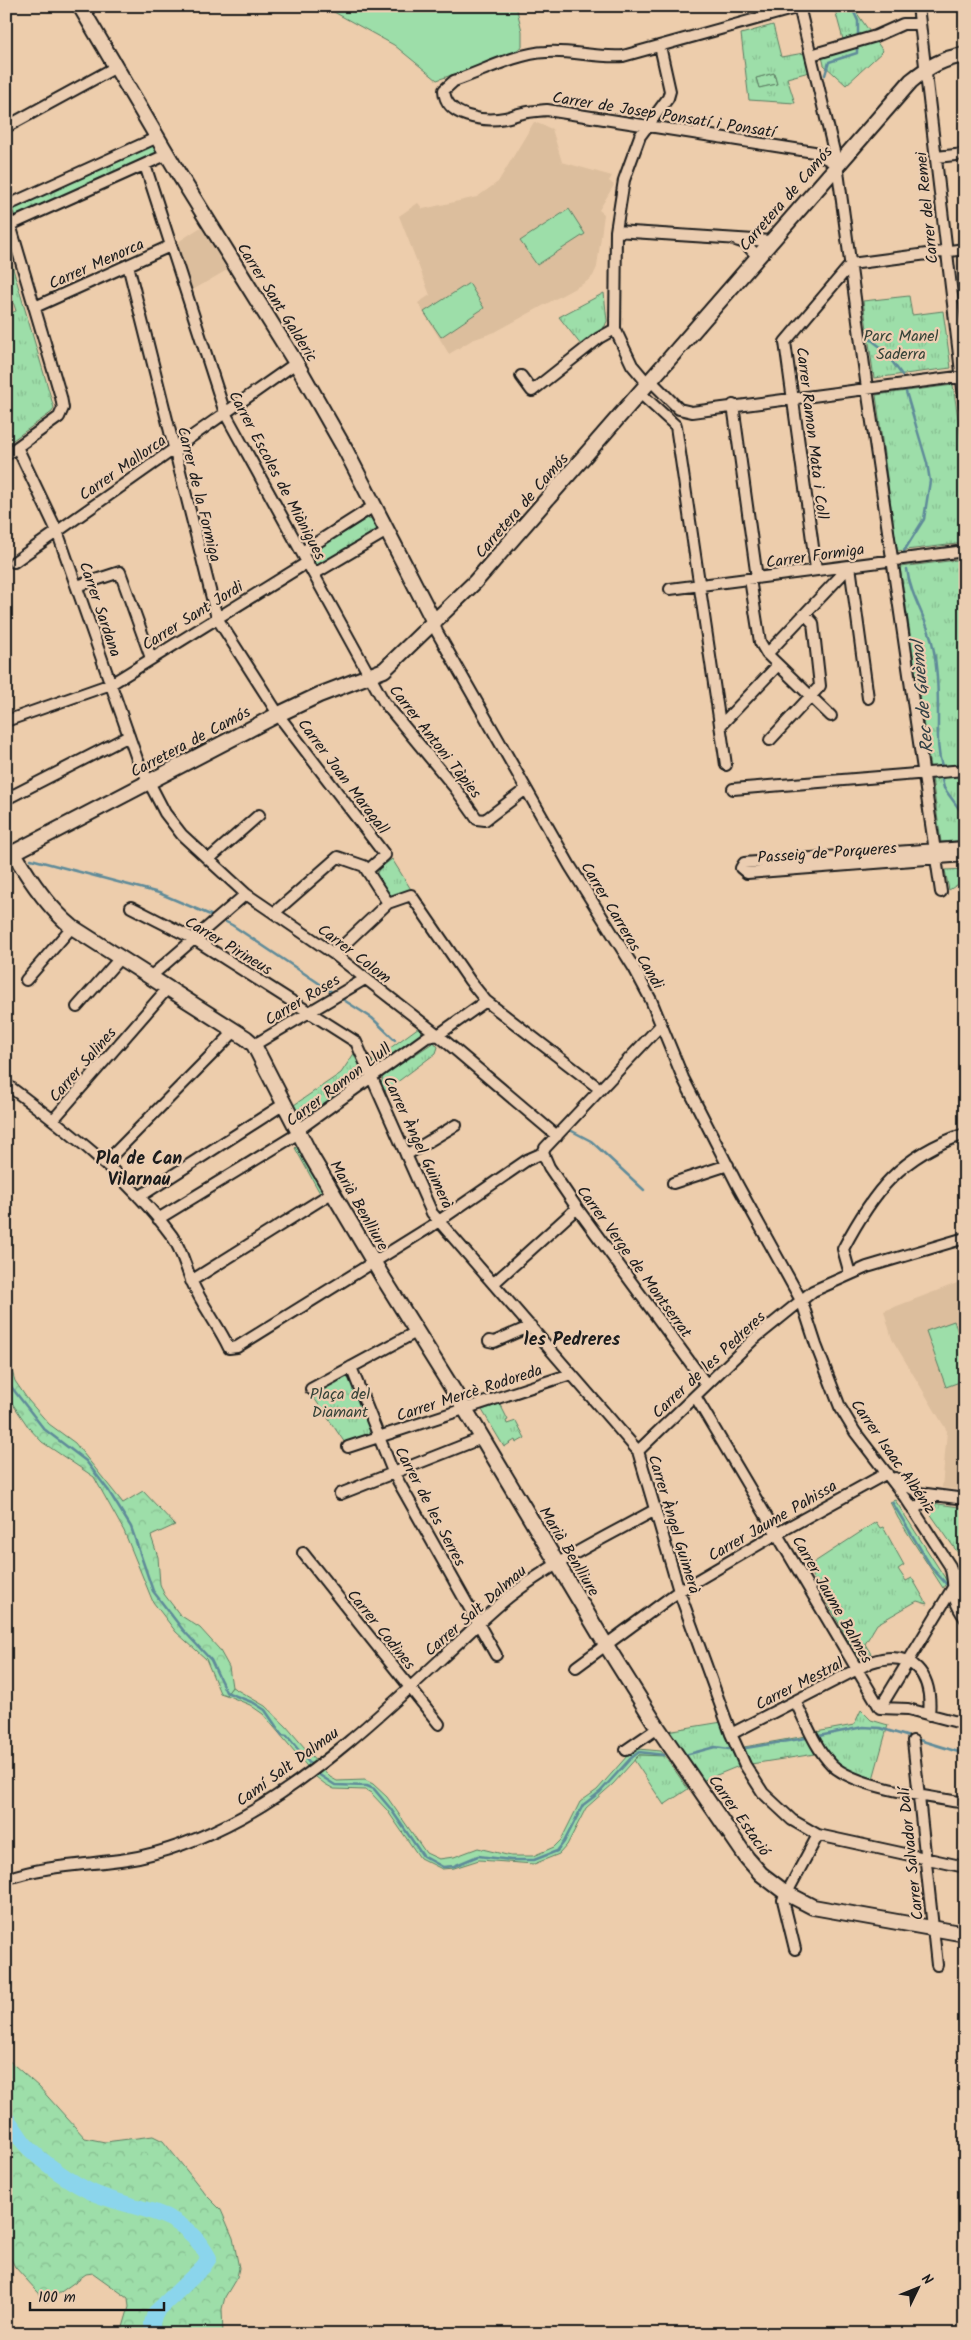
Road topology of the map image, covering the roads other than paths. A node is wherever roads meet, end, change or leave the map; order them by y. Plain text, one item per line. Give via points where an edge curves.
1 (80, 6) edge
2 (918, 6) edge
3 (800, 7) edge
4 (920, 24) junction
5 (660, 46) junction
6 (811, 55) junction
7 (965, 55) edge
8 (116, 67) junction
9 (925, 69) junction
10 (649, 126) junction
11 (6, 127) edge
12 (158, 137) junction
13 (168, 154) junction
14 (965, 154) edge
15 (936, 157) junction
16 (837, 164) junction
17 (145, 165) junction
18 (6, 206) edge
19 (6, 211) edge
20 (10, 225) junction
21 (616, 231) junction
22 (736, 239) junction
23 (771, 241) junction
24 (170, 246) junction
25 (965, 249) edge
26 (946, 251) junction
27 (758, 256) junction
28 (851, 264) junction
29 (128, 265) junction
30 (35, 307) junction
31 (615, 329) junction
32 (296, 363) junction
33 (521, 376) dead end
34 (963, 376) edge
35 (646, 386) junction
36 (867, 388) junction
37 (792, 398) junction
38 (733, 405) junction
39 (965, 406) edge
40 (679, 409) junction
41 (225, 413) junction
42 (670, 420) junction
43 (17, 447) junction
44 (174, 450) junction
45 (6, 455) edge
46 (374, 506) junction
47 (57, 531) junction
48 (387, 531) junction
49 (965, 551) edge
50 (302, 552) junction
51 (892, 560) junction
52 (14, 562) dead end
53 (308, 562) junction
54 (850, 566) junction
55 (816, 569) junction
56 (314, 574) junction
57 (754, 579) junction
58 (77, 586) junction
59 (699, 586) junction
60 (670, 589) dead end
61 (805, 614) junction
62 (217, 618) junction
63 (434, 622) junction
64 (766, 654) junction
65 (151, 658) junction
66 (778, 665) junction
67 (370, 677) junction
68 (111, 684) junction
69 (811, 697) junction
70 (868, 698) dead end
71 (279, 714) junction
72 (831, 716) dead end
73 (6, 721) edge
74 (720, 726) junction
75 (130, 736) junction
76 (770, 740) dead end
77 (726, 765) dead end
78 (965, 770) edge
79 (923, 774) junction
80 (148, 783) junction
81 (526, 789) junction
82 (733, 789) dead end
83 (6, 798) edge
84 (259, 815) dead end
85 (965, 848) edge
86 (10, 854) edge
87 (934, 854) junction
88 (965, 856) edge
89 (209, 859) junction
90 (367, 870) junction
91 (941, 892) dead end
92 (246, 894) junction
93 (388, 903) junction
94 (131, 907) dead end
95 (274, 913) junction
96 (72, 927) junction
97 (194, 939) junction
98 (334, 954) junction
99 (120, 958) junction
100 (150, 977) junction
101 (365, 978) junction
102 (26, 980) dead end
103 (167, 989) junction
104 (486, 1001) junction
105 (77, 1007) dead end
106 (310, 1011) junction
107 (660, 1025) junction
108 (235, 1031) junction
109 (438, 1034) junction
110 (254, 1045) junction
111 (372, 1076) junction
112 (6, 1084) edge
113 (600, 1089) junction
114 (284, 1104) junction
115 (53, 1120) junction
116 (456, 1125) dead end
117 (298, 1130) junction
118 (965, 1134) edge
119 (557, 1136) junction
120 (406, 1154) junction
121 (543, 1154) junction
122 (104, 1164) junction
123 (728, 1165) junction
124 (673, 1183) dead end
125 (333, 1192) junction
126 (139, 1197) junction
127 (577, 1208) junction
128 (158, 1219) junction
129 (439, 1222) junction
130 (965, 1238) edge
131 (373, 1262) junction
132 (850, 1274) junction
133 (191, 1281) junction
134 (494, 1283) junction
135 (802, 1302) junction
136 (531, 1326) junction
137 (416, 1332) junction
138 (488, 1340) dead end
139 (351, 1367) junction
140 (571, 1374) junction
141 (706, 1384) junction
142 (311, 1389) dead end
143 (695, 1396) junction
144 (464, 1409) junction
145 (379, 1437) junction
146 (482, 1438) junction
147 (348, 1448) dead end
148 (638, 1451) junction
149 (393, 1472) junction
150 (887, 1473) junction
151 (340, 1494) dead end
152 (932, 1495) junction
153 (965, 1499) edge
154 (655, 1510) junction
155 (913, 1510) junction
156 (778, 1533) junction
157 (302, 1553) dead end
158 (557, 1564) junction
159 (950, 1566) junction
160 (964, 1566) edge
161 (964, 1588) edge
162 (952, 1589) junction
163 (679, 1591) junction
164 (965, 1618) edge
165 (478, 1624) junction
166 (606, 1645) junction
167 (496, 1655) dead end
168 (908, 1663) junction
169 (576, 1667) dead end
170 (856, 1670) junction
171 (410, 1688) junction
172 (795, 1701) junction
173 (880, 1708) junction
174 (929, 1715) junction
175 (377, 1716) joint
176 (439, 1724) dead end
177 (965, 1724) edge
178 (658, 1728) junction
179 (731, 1734) junction
180 (913, 1740) dead end
181 (626, 1750) dead end
182 (918, 1794) junction
183 (965, 1803) edge
184 (818, 1835) junction
185 (925, 1859) junction
186 (965, 1867) edge
187 (6, 1879) edge
188 (786, 1893) junction
189 (932, 1928) junction
190 (965, 1934) edge
191 (795, 1949) dead end
192 (937, 1965) dead end

1 - 8 street, Carrer Sant Galderic
2 - 4 street, Carrer del Remei
3 - 5 street
3 - 6 street
4 - 6 street via 903,24 876,36
4 - 9 street, Carrer del Remei
5 - 10 street via 670,91
5 - 10 street, Carrer de Josep Ponsatí i Ponsatí via 613,57 557,51 534,53 448,85 444,90 451,108 468,116 505,118 547,110
6 - 16 street
7 - 9 street, Carretera de Camós via 950,57
8 - 11 street
8 - 12 street, Carrer Sant Galderic
9 - 15 street, Carrer del Remei
9 - 16 street, Carretera de Camós
10 - 16 street, Carrer de Josep Ponsatí i Ponsatí via 814,152
10 - 21 street via 640,136 624,180
12 - 13 street, Carrer Sant Galderic
12 - 18 street
13 - 17 street
13 - 32 street, Carrer Sant Galderic
14 - 15 street
15 - 26 street, Carrer del Remei
16 - 23 street, Carretera de Camós
16 - 28 street
17 - 20 street
17 - 24 street, Carrer Escoles de Miànigues
19 - 20 street
20 - 30 street
21 - 22 street
21 - 31 street
22 - 23 street
22 - 27 street
23 - 27 street, Carretera de Camós
24 - 29 street, Carrer Menorca
24 - 41 street, Carrer Escoles de Miànigues
25 - 26 street
26 - 28 street
26 - 34 street, Carrer del Remei
27 - 35 street, Carretera de Camós
28 - 36 street
28 - 37 street, Carrer Ramon Mata i Coll via 785,342
29 - 30 street, Carrer Menorca
29 - 44 street, Carrer de la Formiga
30 - 43 street via 63,408 55,421
31 - 33 street via 532,391
31 - 35 street
32 - 41 street, Carrer Mallorca
32 - 46 street, Carrer Sant Galderic
34 - 36 street
34 - 39 street, Carrer del Remei
35 - 40 street
35 - 42 street
35 - 63 street, Carretera de Camós via 489,568
36 - 37 street
36 - 51 street
37 - 38 street
37 - 55 street, Carrer Ramon Mata i Coll
38 - 40 street via 692,412
38 - 57 street
40 - 42 street
41 - 44 street, Carrer Mallorca
41 - 50 street, Carrer Escoles de Miànigues
42 - 59 street via 676,426
43 - 45 street
43 - 47 street, Carrer Sardana
44 - 47 street, Carrer Mallorca
44 - 62 street, Carrer de la Formiga
46 - 48 street, Carrer Sant Galderic
46 - 50 street
47 - 52 street, Carrer Mallorca
47 - 58 street, Carrer Sardana
48 - 56 street
48 - 63 street, Carrer Sant Galderic
49 - 51 street, Carrer Formiga
50 - 53 street, Carrer Escoles de Miànigues
51 - 54 street, Carrer Formiga
51 - 79 street
53 - 56 street, Carrer Escoles de Miànigues
53 - 62 street, Carrer Sant Jordi
54 - 55 street, Carrer Formiga
54 - 61 street
54 - 70 street
55 - 57 street, Carrer Formiga
56 - 67 street, Carrer Escoles de Miànigues
57 - 59 street, Carrer Formiga
57 - 64 street via 760,642
58 - 65 street via 120,572
58 - 68 street, Carrer Sardana
59 - 60 street, Carrer Formiga
59 - 74 street
61 - 64 street
61 - 69 street via 813,623 820,686
62 - 65 street, Carrer Sant Jordi
62 - 71 street, Carrer de la Formiga
63 - 67 street, Carretera de Camós via 384,670
63 - 81 street, Carrer Carreras Candi
64 - 66 street
65 - 68 street, Carrer Sant Jordi
66 - 69 street
66 - 74 street
67 - 71 street, Carretera de Camós via 319,695
67 - 81 street, Carrer Antoni Tàpies via 384,702 455,788 472,814 485,820
68 - 73 street, Carrer Sant Jordi
68 - 75 street, Carrer Sardana
69 - 72 street
69 - 76 street
71 - 80 street, Carretera de Camós
71 - 90 street, Carrer Joan Maragall via 386,855
74 - 77 street
75 - 80 street, Carrer Sardana
75 - 83 street
78 - 79 street
79 - 82 street
79 - 87 street
80 - 86 street, Carretera de Camós
80 - 89 street, Carrer Colom via 182,835
81 - 107 street, Carrer Carreras Candi via 634,968
84 - 89 street
85 - 87 street, Passeig de Porqueres
86 - 96 street, Marià Benlliure via 57,914
87 - 87 street, Passeig de Porqueres via 744,862 741,868 747,873
87 - 88 street, Passeig de Porqueres
87 - 91 street
89 - 92 street, Carrer Colom
90 - 93 street
90 - 95 street via 338,857
92 - 95 street, Carrer Colom
92 - 97 street
93 - 98 street
93 - 104 street via 411,895
94 - 97 street, Carrer Pirineus
95 - 98 street, Carrer Colom
96 - 99 street, Marià Benlliure
96 - 102 street
97 - 100 street
97 - 106 street, Carrer Pirineus
98 - 101 street, Carrer Colom
99 - 100 street, Marià Benlliure
99 - 105 street
100 - 103 street, Marià Benlliure
101 - 106 street, Carrer Roses
101 - 109 street, Carrer Colom
103 - 108 street, Marià Benlliure
103 - 115 street, Carrer Salines
104 - 109 street, Carrer Ramon Llull
104 - 113 street
106 - 110 street, Carrer Roses
106 - 111 street, Carrer Àngel Guimerà via 356,1042
107 - 113 street
107 - 123 street, Carrer Carreras Candi
108 - 110 street, Marià Benlliure
108 - 122 street
109 - 111 street, Carrer Ramon Llull via 427,1037
109 - 119 street, Carrer Colom
110 - 114 street, Marià Benlliure
111 - 117 street, Carrer Ramon Llull
111 - 120 street, Carrer Àngel Guimerà
112 - 115 street, Carrer Salines
113 - 119 street
114 - 117 street, Marià Benlliure
114 - 126 street
115 - 122 street, Carrer Salines
116 - 120 street
117 - 125 street, Marià Benlliure
117 - 128 street, Carrer Ramon Llull via 294,1136
118 - 132 street via 930,1147 912,1158 861,1214 843,1249
119 - 121 street
120 - 129 street, Carrer Àngel Guimerà
121 - 127 street, Carrer Verge de Montserrat
121 - 129 street via 527,1160
122 - 126 street, Carrer Salines
123 - 124 street
123 - 135 street, Carrer Carreras Candi
125 - 131 street, Marià Benlliure
125 - 133 street
126 - 128 street, Carrer Salines
127 - 134 street
127 - 141 street, Carrer Verge de Montserrat
128 - 133 street, Carrer Salines via 173,1238
129 - 131 street
129 - 134 street, Carrer Àngel Guimerà
130 - 132 street, Carrer de les Pedreres
131 - 133 street, Carrer Salines via 237,1347 229,1348
131 - 137 street, Marià Benlliure
132 - 135 street, Carrer de les Pedreres via 813,1291
134 - 136 street, Carrer Àngel Guimerà
135 - 141 street, Carrer de les Pedreres via 776,1320
135 - 150 street, Carrer Isaac Albéniz via 840,1407
136 - 138 street via 494,1342
136 - 140 street, Carrer Àngel Guimerà
137 - 139 street
137 - 144 street, Marià Benlliure
139 - 142 street
139 - 145 street, Carrer de les Serres
140 - 144 street, Carrer Mercè Rodoreda
140 - 148 street, Carrer Àngel Guimerà
141 - 143 street, Carrer de les Pedreres
143 - 148 street, Carrer de les Pedreres
143 - 156 street, Carrer Jaume Balmes
144 - 145 street, Carrer Mercè Rodoreda
144 - 146 street, Marià Benlliure
145 - 147 street, Carrer Mercè Rodoreda
145 - 149 street, Carrer de les Serres
146 - 149 street
146 - 158 street, Marià Benlliure
148 - 154 street, Carrer Àngel Guimerà
149 - 151 street
149 - 165 street, Carrer de les Serres
150 - 152 street via 906,1487
150 - 155 street, Carrer Isaac Albéniz
150 - 156 street, Carrer Jaume Pahissa
152 - 153 street
152 - 155 street
154 - 158 street, Carrer Salt Dalmau
154 - 163 street, Carrer Àngel Guimerà
155 - 159 street, Carrer Isaac Albéniz
156 - 163 street, Carrer Jaume Pahissa
156 - 170 street, Carrer Jaume Balmes
157 - 171 street, Carrer Codines
158 - 165 street, Carrer Salt Dalmau via 509,1597
158 - 166 street, Marià Benlliure
159 - 160 street
159 - 162 street, Carrer Isaac Albéniz
160 - 161 street via 961,1579
161 - 162 street
162 - 164 street, Carrer Isaac Albéniz via 955,1604
162 - 168 street
163 - 166 street, Carrer Jaume Pahissa
163 - 179 street, Carrer Àngel Guimerà
165 - 167 street, Carrer de les Serres
165 - 171 street, Carrer Salt Dalmau
166 - 169 street, Carrer Jaume Pahissa
166 - 178 street, Carrer Estació
168 - 170 street, Carrer Mestral via 884,1658
168 - 173 street
168 - 174 street via 925,1678 930,1692
170 - 172 street, Carrer Mestral
170 - 173 street, Carrer Jaume Balmes
171 - 175 street, Carrer Salt Dalmau
171 - 176 street, Carrer Codines
172 - 179 street, Carrer Mestral
172 - 182 street via 824,1756 838,1770 859,1780
173 - 174 street via 908,1709
174 - 177 street
175 - 187 street, Camí Salt Dalmau via 280,1793 242,1817 162,1851 128,1859 41,1870
178 - 181 street
178 - 188 street, Carrer Estació via 747,1858 761,1874
179 - 184 street, Carrer Àngel Guimerà via 763,1793 792,1820
180 - 182 street, Carrer Salvador Dalí
182 - 183 street
182 - 185 street, Carrer Salvador Dalí
184 - 185 street, Carrer Àngel Guimerà
184 - 188 street
185 - 186 street, Carrer Àngel Guimerà
185 - 189 street, Carrer Salvador Dalí
188 - 189 street, Carrer Estació via 813,1907
188 - 191 street via 783,1900
189 - 190 street, Carrer Estació
189 - 192 street, Carrer Salvador Dalí

